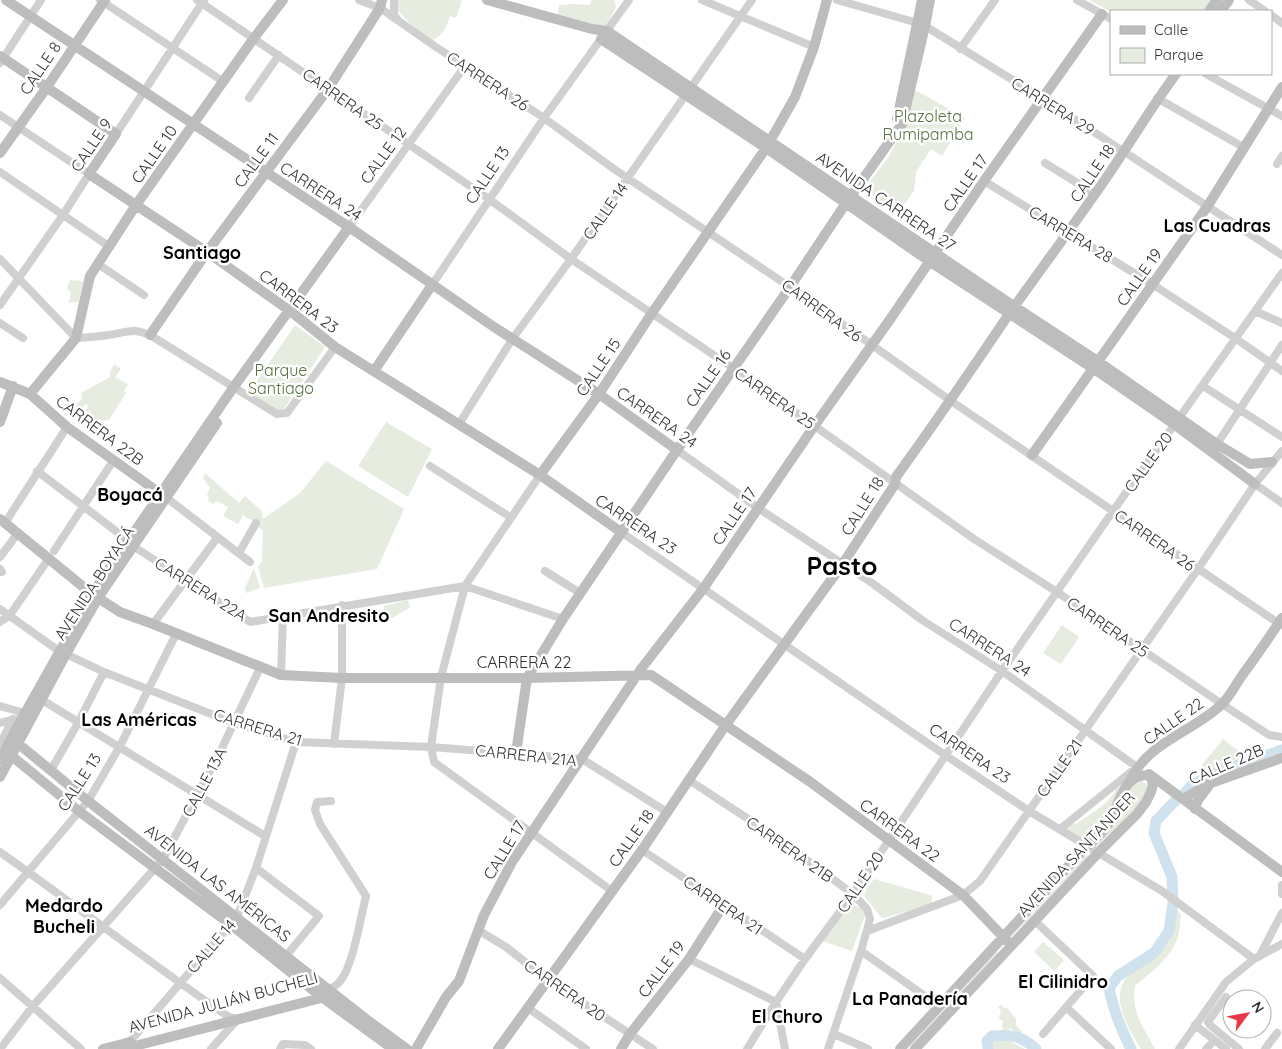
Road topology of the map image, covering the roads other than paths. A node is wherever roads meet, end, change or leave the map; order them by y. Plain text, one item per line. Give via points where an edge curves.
1 (6, 0) edge
2 (41, 0) edge
3 (283, 0) edge
4 (359, 0) edge
5 (394, 0) edge
6 (489, 0) edge
7 (629, 0) edge
8 (702, 0) edge
9 (752, 0) edge
10 (827, 0) edge
11 (838, 0) edge
12 (922, 0) edge
13 (930, 0) edge
14 (995, 0) edge
15 (1078, 0) edge
16 (1249, 0) edge
17 (103, 1) edge
18 (201, 1) edge
19 (381, 4) edge
20 (1264, 10) edge
21 (31, 17) junction
22 (740, 17) junction
23 (1106, 17) edge
24 (400, 23) junction
25 (922, 24) junction
26 (604, 35) junction
27 (254, 38) junction
28 (74, 44) junction
29 (814, 47) junction
30 (172, 48) junction
31 (960, 49) junction
32 (279, 55) junction
33 (1, 59) edge
34 (465, 66) junction
35 (1175, 75) edge
36 (1208, 75) edge
37 (224, 82) junction
38 (47, 87) junction
39 (1282, 87) edge
40 (328, 89) junction
41 (146, 91) junction
42 (688, 91) junction
43 (249, 98) dead end
44 (1042, 98) junction
45 (1158, 98) junction
46 (1269, 108) junction
47 (0, 115) edge
48 (1282, 116) edge
49 (544, 118) junction
50 (193, 125) junction
51 (18, 127) junction
52 (116, 134) junction
53 (768, 144) junction
54 (409, 145) junction
55 (1243, 146) junction
56 (1125, 152) junction
57 (0, 153) edge
58 (1282, 156) edge
59 (1045, 163) dead end
60 (1277, 164) dead end
61 (0, 172) edge
62 (265, 173) junction
63 (89, 174) junction
64 (628, 178) junction
65 (984, 181) junction
66 (1095, 194) junction
67 (489, 199) junction
68 (849, 199) junction
69 (136, 206) junction
70 (1207, 206) junction
71 (63, 215) junction
72 (349, 227) junction
73 (708, 231) junction
74 (1068, 233) junction
75 (110, 247) junction
76 (207, 252) junction
77 (1282, 255) edge
78 (932, 257) junction
79 (0, 259) edge
80 (571, 259) junction
81 (98, 264) junction
82 (1282, 273) edge
83 (18, 277) junction
84 (1152, 284) junction
85 (432, 285) junction
86 (790, 287) junction
87 (144, 295) dead end
88 (0, 304) edge
89 (1012, 310) junction
90 (291, 311) junction
91 (1255, 311) junction
92 (652, 313) junction
93 (0, 323) edge
94 (1282, 323) edge
95 (150, 335) junction
96 (23, 338) dead end
97 (76, 338) junction
98 (513, 338) junction
99 (1235, 338) junction
100 (871, 345) junction
101 (1282, 345) edge
102 (335, 347) junction
103 (1270, 363) junction
104 (1096, 365) junction
105 (733, 368) junction
106 (374, 371) junction
107 (1282, 371) edge
108 (0, 382) edge
109 (13, 386) junction
110 (1203, 386) junction
111 (236, 389) junction
112 (30, 394) junction
113 (599, 394) junction
114 (951, 400) junction
115 (1239, 409) junction
116 (1177, 421) junction
117 (0, 422) edge
118 (459, 424) junction
119 (815, 425) junction
120 (68, 427) junction
121 (1282, 437) edge
122 (1217, 444) junction
123 (677, 450) junction
124 (1282, 451) edge
125 (1032, 455) junction
126 (113, 461) junction
127 (1272, 462) junction
128 (1250, 464) junction
129 (430, 466) dead end
130 (37, 471) junction
131 (540, 475) junction
132 (895, 484) junction
133 (1254, 484) junction
134 (164, 496) junction
135 (1282, 503) edge
136 (82, 507) junction
137 (758, 508) junction
138 (1113, 511) junction
139 (510, 517) junction
140 (2, 521) edge
141 (256, 523) dead end
142 (621, 532) junction
143 (18, 533) junction
144 (217, 538) junction
145 (131, 544) junction
146 (52, 554) junction
147 (238, 554) junction
148 (0, 557) edge
149 (250, 562) dead end
150 (842, 565) junction
151 (1198, 569) junction
152 (545, 571) dead end
153 (184, 580) junction
154 (465, 586) junction
155 (703, 589) junction
156 (1057, 592) junction
157 (580, 593) junction
158 (95, 596) junction
159 (342, 605) junction
160 (0, 609) edge
161 (10, 615) junction
162 (282, 615) junction
163 (563, 618) junction
164 (0, 622) edge
165 (1281, 622) edge
166 (153, 624) junction
167 (176, 634) junction
168 (785, 645) junction
169 (1141, 649) junction
170 (62, 653) junction
171 (260, 668) junction
172 (1002, 671) junction
173 (104, 672) junction
174 (281, 675) junction
175 (636, 676) junction
176 (441, 677) junction
177 (342, 678) junction
178 (527, 678) junction
179 (148, 690) junction
180 (42, 700) junction
181 (1222, 704) junction
182 (0, 706) edge
183 (20, 717) junction
184 (0, 723) edge
185 (78, 723) junction
186 (234, 723) junction
187 (725, 726) junction
188 (1085, 731) junction
189 (1282, 737) edge
190 (15, 741) junction
191 (296, 742) junction
192 (334, 744) junction
193 (120, 746) junction
194 (431, 747) junction
195 (4, 753) edge
196 (516, 753) junction
197 (945, 755) junction
198 (1282, 758) edge
199 (582, 759) junction
200 (1137, 767) junction
201 (51, 770) junction
202 (1150, 775) junction
203 (0, 777) edge
204 (1131, 779) junction
205 (689, 780) junction
206 (1211, 783) junction
207 (1169, 789) junction
208 (198, 794) junction
209 (1182, 798) junction
210 (88, 801) junction
211 (331, 801) dead end
212 (1146, 802) junction
213 (1195, 809) junction
214 (1029, 811) junction
215 (80, 812) junction
216 (667, 812) junction
217 (1060, 829) junction
218 (532, 833) junction
219 (265, 836) junction
220 (888, 841) junction
221 (1087, 846) junction
222 (642, 850) junction
223 (0, 852) edge
224 (1098, 852) junction
225 (159, 863) junction
226 (256, 868) junction
227 (28, 872) junction
228 (1282, 872) edge
229 (1282, 885) edge
230 (612, 891) junction
231 (853, 894) junction
232 (1282, 894) edge
233 (963, 895) junction
234 (0, 905) edge
235 (723, 906) junction
236 (1282, 913) edge
237 (233, 920) junction
238 (1034, 920) junction
239 (103, 926) junction
240 (478, 930) junction
241 (866, 931) junction
242 (1004, 936) junction
243 (1282, 944) edge
244 (1012, 945) junction
245 (861, 951) junction
246 (286, 956) junction
247 (1257, 957) junction
248 (689, 959) junction
249 (805, 959) junction
250 (0, 978) edge
251 (548, 980) junction
252 (179, 983) junction
253 (328, 992) junction
254 (776, 1002) junction
255 (1222, 1003) edge
256 (33, 1006) junction
257 (939, 1006) junction
258 (1066, 1007) junction
259 (528, 1008) junction
260 (233, 1018) junction
261 (1195, 1025) junction
262 (1277, 1033) dead end
263 (630, 1034) junction
264 (834, 1034) junction
265 (1043, 1034) dead end
266 (1222, 1035) edge
267 (1227, 1039) edge
268 (282, 1046) edge
269 (125, 1047) edge
270 (0, 1049) edge
271 (81, 1049) edge
272 (104, 1049) edge
273 (211, 1049) edge
274 (311, 1049) edge
275 (393, 1049) edge
276 (407, 1049) edge
277 (416, 1049) edge
278 (498, 1049) edge
279 (586, 1049) edge
280 (621, 1049) edge
281 (653, 1049) edge
282 (747, 1049) edge
283 (785, 1049) edge
284 (828, 1049) edge
285 (868, 1049) edge
286 (900, 1049) edge
287 (915, 1049) edge
288 (1111, 1049) edge
289 (1178, 1049) edge
290 (1226, 1049) edge
291 (1239, 1049) edge
292 (1265, 1049) edge

1 - 21 street, CARRERA 24
2 - 21 street
3 - 27 street, CALLE 10
4 - 19 street, CARRERA 26
5 - 24 street via 394,15
6 - 26 street, AVENIDA CARRERA 27
7 - 26 street, CALLE 13
8 - 22 street
9 - 22 street, CALLE 14
10 - 29 street, CALLE 15
11 - 25 street, CARRERA 29
12 - 25 street, CALLE 16
13 - 25 street, CALLE 16
14 - 31 street
15 - 23 street
16 - 20 street
17 - 28 street, CALLE 8
17 - 30 street
18 - 27 street, CARRERA 25
18 - 30 street, CALLE 9
19 - 24 street, CARRERA 26
19 - 40 street, CALLE 11
21 - 28 street, CARRERA 24
21 - 33 street
22 - 29 street
22 - 42 street, CALLE 14
23 - 44 street, CALLE 17
24 - 34 street, CARRERA 26
25 - 31 street, CARRERA 29
25 - 68 street, CALLE 16 via 894,135
26 - 42 street, AVENIDA CARRERA 27
26 - 49 street, CALLE 13
27 - 32 street, CARRERA 25
27 - 37 street, CALLE 10
28 - 38 street, CALLE 8
28 - 41 street, CARRERA 24
29 - 53 street, CALLE 15 via 795,97
30 - 37 street
30 - 41 street, CALLE 9
31 - 44 street, CARRERA 29
32 - 40 street, CARRERA 25
32 - 43 street
33 - 38 street
34 - 49 street, CARRERA 26
34 - 54 street, CALLE 12
35 - 45 street, CALLE 18
36 - 46 street
37 - 50 street, CALLE 10
38 - 51 street, CALLE 8
38 - 52 street
39 - 46 street, CALLE 19
40 - 54 street, CARRERA 25
40 - 62 street, CALLE 11
41 - 50 street, CARRERA 24
41 - 52 street, CALLE 9
42 - 53 street, AVENIDA CARRERA 27
42 - 64 street, CALLE 14
44 - 56 street, CARRERA 29
44 - 65 street, CALLE 17
45 - 55 street
45 - 56 street, CALLE 18
46 - 48 street
46 - 55 street, CALLE 19
47 - 51 street, CARRERA 23
49 - 64 street, CARRERA 26
49 - 67 street, CALLE 13
50 - 62 street, CARRERA 24
50 - 69 street, CALLE 10
51 - 57 street, CALLE 8
51 - 63 street, CARRERA 23
52 - 63 street, CALLE 9
53 - 68 street, AVENIDA CARRERA 27
53 - 73 street, CALLE 15
54 - 67 street, CARRERA 25
54 - 72 street, CALLE 12
55 - 70 street, CALLE 19
56 - 66 street, CALLE 18
56 - 70 street, CARRERA 29
58 - 60 street
59 - 66 street
61 - 71 street
62 - 72 street, CARRERA 24
62 - 76 street, CALLE 11
63 - 69 street, CARRERA 23
63 - 71 street, CALLE 9
64 - 73 street, CARRERA 26
64 - 80 street, CALLE 14
65 - 74 street, CARRERA 28
65 - 78 street, CALLE 17
66 - 74 street, CALLE 18
67 - 80 street, CARRERA 25
67 - 85 street, CALLE 13
68 - 78 street, AVENIDA CARRERA 27
68 - 86 street, CALLE 16
69 - 75 street, CALLE 10
69 - 76 street, CARRERA 23
70 - 77 street, CARRERA 29
70 - 84 street, CALLE 19
71 - 75 street
71 - 83 street, CALLE 9
72 - 85 street, CARRERA 24
72 - 90 street, CALLE 12
73 - 86 street, CARRERA 26
73 - 92 street, CALLE 15
74 - 84 street, CARRERA 28
74 - 89 street, CALLE 18
75 - 81 street, CALLE 10
76 - 90 street, CARRERA 23
76 - 95 street, CALLE 11
78 - 89 street, AVENIDA CARRERA 27
78 - 100 street, CALLE 17
79 - 83 street
80 - 92 street, CARRERA 25
80 - 98 street, CALLE 14
81 - 87 street
81 - 97 street, CALLE 10 via 90,276
82 - 91 street, CALLE 20
83 - 88 street, CALLE 9
83 - 97 street
84 - 99 street, CARRERA 28
84 - 104 street, CALLE 19
85 - 98 street, CARRERA 24
85 - 106 street, CALLE 13
86 - 100 street, CARRERA 26
86 - 105 street, CALLE 16
89 - 104 street, AVENIDA CARRERA 27
89 - 114 street, CALLE 18
90 - 102 street, CARRERA 23
90 - 111 street, AVENIDA BOYACÁ
91 - 94 street
91 - 99 street, CALLE 20
92 - 105 street, CARRERA 25
92 - 113 street, CALLE 15
93 - 96 street
95 - 97 street via 132,330
95 - 111 street
97 - 112 street, CALLE 10
98 - 113 street, CARRERA 24
98 - 118 street, CALLE 14
99 - 103 street, CARRERA 28
99 - 110 street, CALLE 20
100 - 114 street, CARRERA 26
100 - 119 street, CALLE 17
101 - 103 street
102 - 106 street, CARRERA 23
102 - 111 street via 287,413 277,414
103 - 107 street, CARRERA 28
103 - 115 street
104 - 116 street, AVENIDA CARRERA 27
104 - 125 street, CALLE 19
105 - 119 street, CARRERA 25
105 - 123 street, CALLE 16
106 - 118 street, CARRERA 23
108 - 109 street, CARRERA 22B
109 - 112 street, CARRERA 22B
109 - 117 street
110 - 115 street
110 - 116 street, CALLE 20
111 - 134 street, AVENIDA BOYACÁ
112 - 120 street, CARRERA 22B
113 - 123 street, CARRERA 24
113 - 131 street, CALLE 15
114 - 125 street, CARRERA 26
114 - 132 street, CALLE 18 via 896,477
115 - 121 street
115 - 122 street
116 - 122 street, AVENIDA CARRERA 27
116 - 133 street, AVENIDA CARRERA 27
116 - 138 street, CALLE 20
118 - 131 street, CARRERA 23
119 - 132 street, CARRERA 25
119 - 137 street, CALLE 17
120 - 126 street, CARRERA 22B
120 - 130 street
122 - 128 street, AVENIDA CARRERA 27
123 - 137 street, CARRERA 24
123 - 142 street, CALLE 16
124 - 127 street, CALLE 21
125 - 138 street, CARRERA 26
126 - 134 street, CARRERA 22B
126 - 136 street
127 - 128 street
127 - 133 street, CALLE 21
128 - 133 street via 1256,473
129 - 139 street
130 - 136 street, CARRERA 22A
130 - 140 street
131 - 139 street, CALLE 15
131 - 142 street, CARRERA 23
132 - 150 street, CALLE 18
132 - 156 street, CARRERA 25
133 - 135 street, AVENIDA CARRERA 27
133 - 151 street, CALLE 21
134 - 144 street, CARRERA 22B
134 - 145 street, AVENIDA BOYACÁ
136 - 145 street, CARRERA 22A
136 - 146 street
137 - 150 street, CARRERA 24
137 - 155 street, CALLE 17
138 - 151 street, CARRERA 26
138 - 156 street, CALLE 20
139 - 154 street, CALLE 15
140 - 143 street, CARRERA 22
141 - 147 street
142 - 155 street, CARRERA 23
142 - 157 street, CALLE 16
143 - 146 street, CARRERA 22
143 - 148 street
144 - 147 street, CARRERA 22B
144 - 153 street
145 - 153 street, CARRERA 22A
145 - 158 street, AVENIDA BOYACÁ
146 - 158 street, CARRERA 22
146 - 161 street
147 - 149 street, CARRERA 22B
150 - 168 street, CALLE 18
150 - 172 street, CARRERA 24
151 - 165 street, CARRERA 26
151 - 169 street, CALLE 21
152 - 157 street
153 - 162 street, CARRERA 22A via 250,622
153 - 166 street
154 - 159 street, CARRERA 22A
154 - 163 street, CARRERA 22A
154 - 176 street, CALLE 15
155 - 168 street, CARRERA 23
155 - 175 street, CALLE 17
156 - 169 street, CARRERA 25
156 - 172 street, CALLE 20
157 - 163 street, CALLE 16
158 - 166 street, CARRERA 22 via 120,612
158 - 170 street, AVENIDA BOYACÁ
159 - 162 street, CARRERA 22A
159 - 177 street
160 - 161 street, CARRERA 21
161 - 164 street
161 - 170 street, CARRERA 21
162 - 174 street
163 - 178 street, CALLE 16
165 - 181 street, CALLE 22
166 - 167 street, CARRERA 22
167 - 171 street, CARRERA 22
167 - 179 street, CALLE 13
168 - 187 street, CALLE 18
168 - 197 street, CARRERA 23
169 - 181 street, CARRERA 25
169 - 188 street, CALLE 21
170 - 173 street, CARRERA 21
170 - 180 street, AVENIDA BOYACÁ
170 - 183 street, AVENIDA BOYACÁ
171 - 174 street, CARRERA 22
171 - 186 street, CALLE 13A
172 - 188 street, CARRERA 24
172 - 197 street, CALLE 20
173 - 179 street, CARRERA 21
173 - 185 street
174 - 177 street, CARRERA 22
175 - 178 street, CARRERA 22
175 - 187 street, CARRERA 22 via 651,675
175 - 199 street, CALLE 17
176 - 177 street, CARRERA 22
176 - 178 street, CARRERA 22
176 - 194 street, CALLE 15
177 - 192 street
178 - 196 street, CALLE 16
179 - 186 street, CARRERA 21
179 - 193 street, CALLE 13
180 - 185 street
180 - 190 street, AVENIDA BOYACÁ
181 - 189 street, CARRERA 25 via 1269,734
181 - 200 street, CALLE 22 via 1168,740
182 - 183 street
183 - 184 street
183 - 190 street, AVENIDA BOYACÁ
183 - 195 street
185 - 193 street
185 - 201 street
186 - 191 street, CARRERA 21
186 - 208 street, CALLE 13A
187 - 205 street, CALLE 18
187 - 220 street, CARRERA 22 via 809,782
188 - 200 street, CARRERA 24
188 - 214 street, CALLE 21
190 - 195 street, AVENIDA BOYACÁ
190 - 201 street, AVENIDA LAS AMÉRICAS
191 - 192 street, CARRERA 21
191 - 219 street, CALLE 14
192 - 194 street, CARRERA 21
193 - 208 street
193 - 210 street, CALLE 13
194 - 196 street, CARRERA 21A
194 - 218 street, CALLE 15 via 434,762
195 - 203 street, AVENIDA BOYACÁ
195 - 215 street, AVENIDA LAS AMÉRICAS
196 - 199 street, CARRERA 21A
197 - 214 street, CARRERA 23
197 - 220 street, CALLE 20
198 - 206 street, CALLE 22B
199 - 216 street, CARRERA 21A
199 - 218 street, CALLE 17
200 - 202 street, CARRERA 24
200 - 204 street
200 - 217 street, CALLE 22
201 - 210 street, AVENIDA LAS AMÉRICAS
202 - 204 street, AVENIDA SANTANDER
202 - 207 street, CARRERA 24
202 - 212 street, AVENIDA SANTANDER via 1153,784
204 - 221 street, AVENIDA SANTANDER via 1120,795 1110,822
205 - 216 street, CALLE 18
205 - 231 street, CARRERA 21B via 774,836
206 - 209 street, CALLE 22B
206 - 213 street
207 - 209 street, CARRERA 24
207 - 212 street via 1160,788
208 - 219 street
208 - 225 street, CALLE 13A
209 - 213 street, CARRERA 24
210 - 215 street, CALLE 13
210 - 225 street, AVENIDA LAS AMÉRICAS
211 - 253 street via 317,802 315,810 320,824 366,896 353,953 343,978
212 - 224 street, AVENIDA SANTANDER
213 - 228 street, CARRERA 24
214 - 217 street, CARRERA 23
214 - 233 street, CALLE 21 via 980,881
215 - 225 street, AVENIDA LAS AMÉRICAS
215 - 227 street, CALLE 13
216 - 222 street, CALLE 18
217 - 221 street, CARRERA 23
218 - 230 street
218 - 240 street, CALLE 17 via 512,862
219 - 226 street, CALLE 14
220 - 231 street, CALLE 20
220 - 233 street, CARRERA 22
221 - 224 street, CARRERA 23
221 - 242 street, AVENIDA SANTANDER
222 - 230 street, CALLE 18
222 - 235 street, CARRERA 21
223 - 227 street
224 - 238 street, AVENIDA SANTANDER
224 - 247 street, CARRERA 23 via 1162,891
225 - 237 street, AVENIDA LAS AMÉRICAS
225 - 239 street, CALLE 13A
226 - 237 street, CALLE 14
226 - 246 street via 319,916
227 - 234 street, CALLE 13
227 - 239 street
229 - 232 street
230 - 251 street, CALLE 18
231 - 241 street, CARRERA 21B via 868,909 870,919
231 - 249 street, CALLE 20
233 - 241 street, CALLE 21
233 - 242 street, CARRERA 22
235 - 248 street, CALLE 19
235 - 249 street, CARRERA 21
236 - 247 street
237 - 246 street, AVENIDA LAS AMÉRICAS
237 - 252 street, CALLE 14
237 - 253 street, AVENIDA LAS AMÉRICAS
238 - 244 street, AVENIDA SANTANDER
238 - 258 street via 1094,976
239 - 252 street
239 - 256 street, CALLE 13A
240 - 251 street, CARRERA 20
240 - 277 street, CALLE 17 via 459,981
241 - 245 street
242 - 244 street, CARRERA 22
242 - 257 street, AVENIDA SANTANDER
243 - 247 street
244 - 287 street, AVENIDA SANTANDER
245 - 257 street
245 - 264 street
246 - 253 street, AVENIDA LAS AMÉRICAS
247 - 261 street via 1226,982
248 - 254 street
248 - 263 street, CALLE 19
249 - 254 street, CALLE 20
250 - 256 street
251 - 259 street, CALLE 18
251 - 263 street, CARRERA 20
252 - 260 street
252 - 269 street, CALLE 14
253 - 260 street, AVENIDA JULIÁN BUCHELI
253 - 275 street, AVENIDA LAS AMÉRICAS
253 - 276 street, AVENIDA LAS AMÉRICAS
254 - 282 street, CALLE 20
254 - 283 street
255 - 266 street via 1208,1022
256 - 270 street, CALLE 13A
256 - 271 street
257 - 286 street, AVENIDA SANTANDER
258 - 265 street
258 - 288 street
259 - 278 street, CALLE 18
259 - 279 street
260 - 269 street, AVENIDA JULIÁN BUCHELI
260 - 273 street
261 - 289 street
261 - 290 street
262 - 292 street
263 - 280 street, CALLE 19
263 - 281 street, CARRERA 20
264 - 284 street
264 - 285 street
267 - 291 street
268 - 274 street via 305,1045
269 - 272 street, AVENIDA JULIÁN BUCHELI

